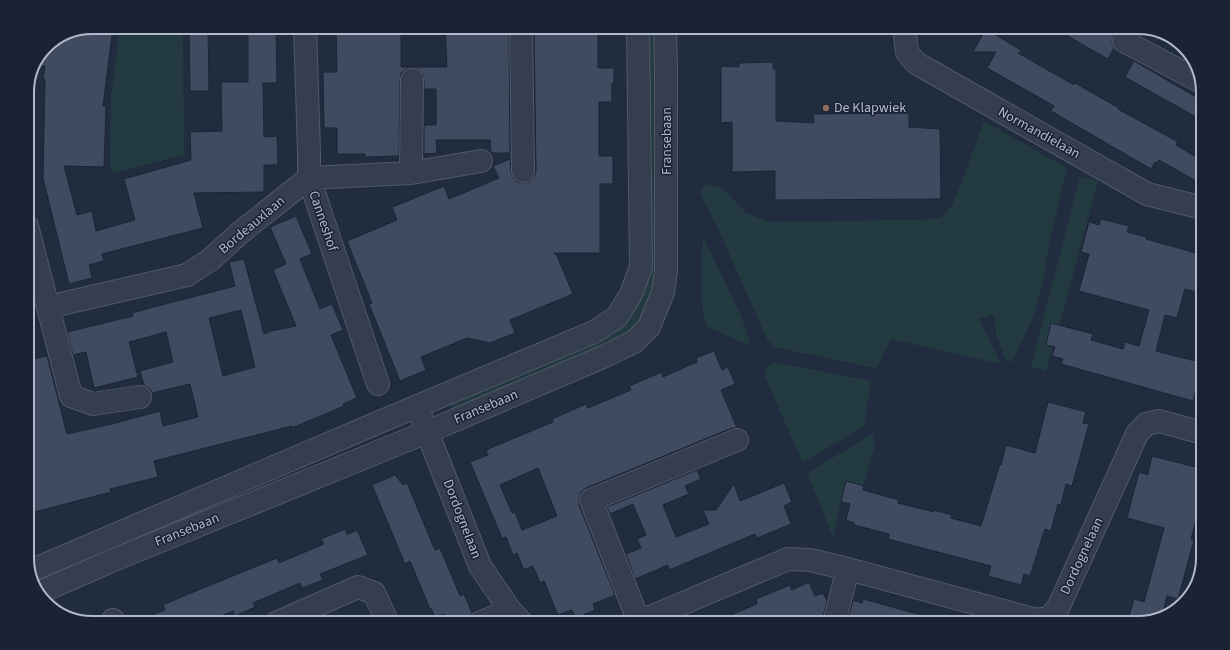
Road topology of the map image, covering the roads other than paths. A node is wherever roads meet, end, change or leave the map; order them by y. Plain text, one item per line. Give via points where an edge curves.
1 (305, 34) edge
2 (521, 34) edge
3 (638, 34) edge
4 (665, 34) edge
5 (905, 34) edge
6 (1124, 41) dead end
7 (1194, 78) edge
8 (412, 80) dead end
9 (481, 161) dead end
10 (523, 171) dead end
11 (411, 174) junction
12 (308, 178) junction
13 (1196, 206) edge
14 (34, 253) edge
15 (48, 307) junction
16 (378, 384) dead end
17 (140, 397) dead end
18 (417, 407) junction
19 (1196, 431) edge
20 (427, 432) junction
21 (738, 440) dead end
22 (35, 569) edge
23 (848, 569) junction
24 (44, 590) edge
25 (292, 616) edge
26 (385, 616) edge
27 (516, 616) edge
28 (635, 616) edge
29 (651, 616) edge
30 (836, 616) edge
31 (1022, 616) edge
32 (1051, 616) edge

1 - 12 street
2 - 10 street
3 - 18 street, Fransebaan via 641,267 631,294 617,317 594,332
4 - 20 street, Fransebaan via 666,271 664,292 649,327 634,342 603,357
5 - 13 street, Normandielaan via 907,52 916,63 1147,194
6 - 7 street
8 - 11 street
9 - 11 street, Canneshof
11 - 12 street, Canneshof
12 - 15 street, Bordeauxlaan via 210,260 187,275
12 - 16 street, Canneshof
14 - 15 street
15 - 17 street via 71,396 94,404
18 - 20 street, Dordognelaan
18 - 22 street, Fransebaan
19 - 32 street, Dordognelaan via 1159,421 1146,424 1137,434 1059,606
20 - 24 street, Fransebaan
20 - 27 street, Dordognelaan via 480,566
21 - 28 street via 591,500
23 - 29 street, Dordognelaan via 788,558
23 - 30 street
23 - 31 street, Dordognelaan
25 - 26 street via 358,587 374,593

